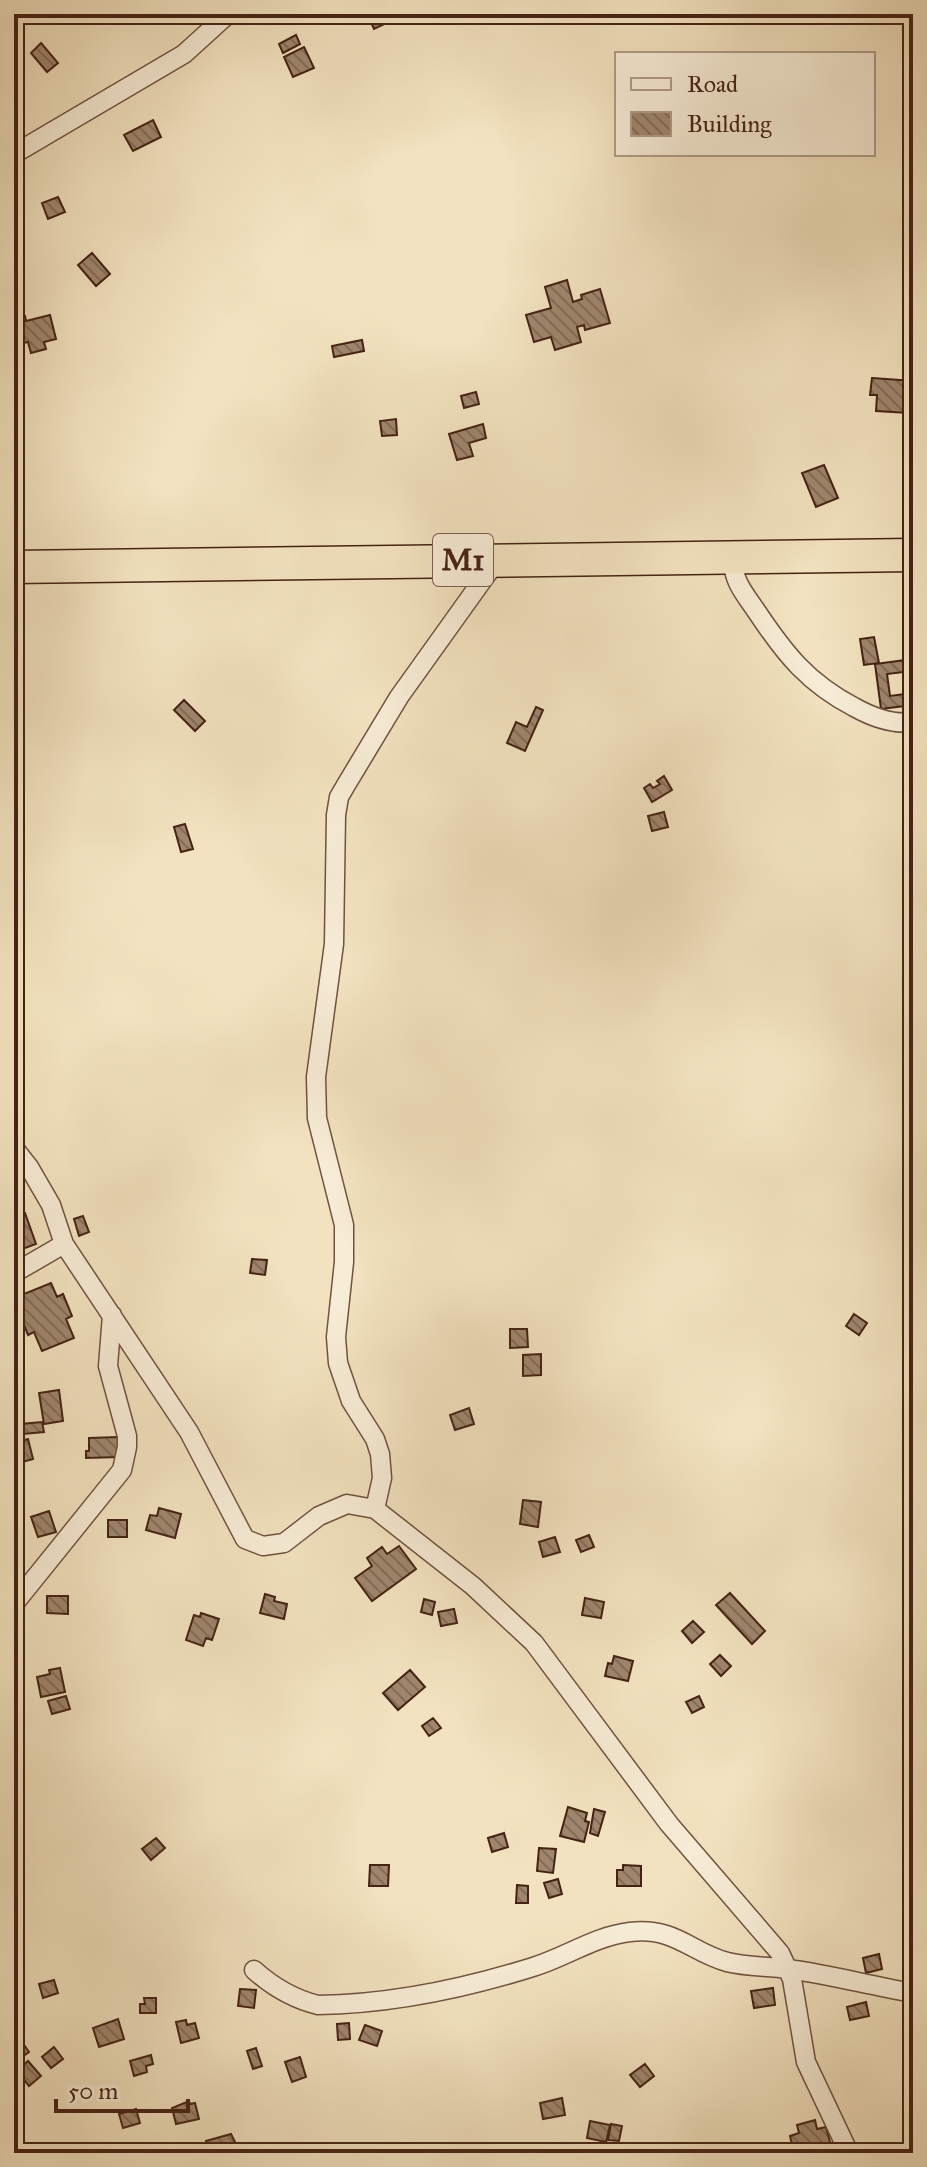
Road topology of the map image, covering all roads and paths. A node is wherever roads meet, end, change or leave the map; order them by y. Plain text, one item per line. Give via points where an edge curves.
1 (228, 14) edge
2 (19, 145) edge
3 (913, 555) edge
4 (733, 557) junction
5 (497, 560) junction
6 (14, 567) edge
7 (913, 722) edge
8 (14, 1148) edge
9 (64, 1244) junction
10 (14, 1273) edge
11 (112, 1315) junction
12 (375, 1509) junction
13 (14, 1604) edge
14 (788, 1969) junction
15 (254, 1970) dead end
16 (913, 1990) edge
17 (849, 2153) edge

1 - 2 street via 184,54
3 - 4 highway, M1
4 - 5 highway, M1
4 - 7 street via 732,573 746,595 781,647 816,684 876,718
5 - 6 highway, M1
5 - 12 street via 399,697 339,797 336,815 334,944 316,1077 317,1118 344,1225 338,1363 351,1401 380,1454 382,1478
8 - 9 street via 51,1205
9 - 10 street
9 - 11 street
11 - 12 street via 189,1432 245,1539 263,1546 284,1543 319,1516 347,1504
11 - 13 street via 108,1366 127,1436 122,1470
12 - 14 street via 473,1586 534,1643 669,1824 771,1940
14 - 15 street via 727,1962 681,1939 634,1932 608,1935 536,1966 381,2002 318,2005 268,1983
14 - 16 street
14 - 17 street via 806,2062

